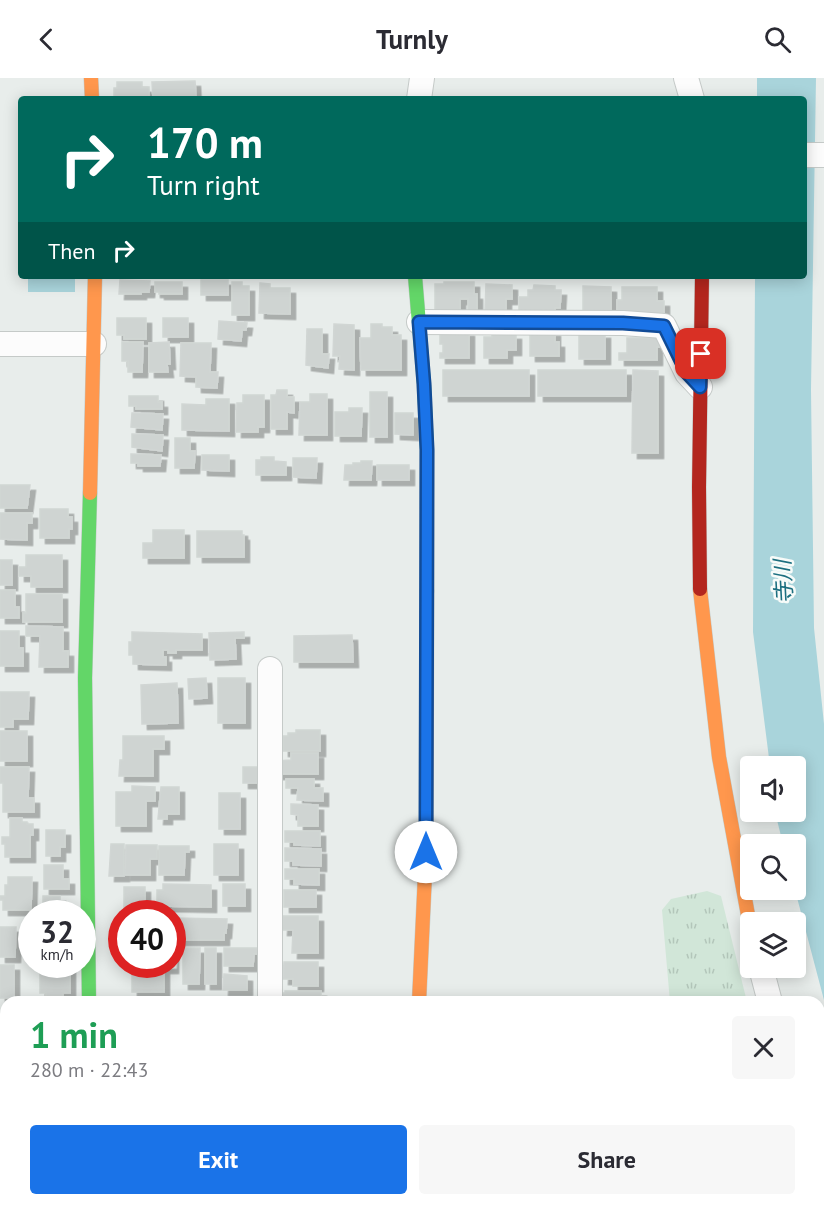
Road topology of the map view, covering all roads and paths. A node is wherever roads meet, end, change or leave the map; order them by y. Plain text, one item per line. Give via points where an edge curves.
1 (91, 78) edge
2 (422, 78) edge
3 (686, 78) edge
4 (92, 96) edge
5 (419, 96) edge
6 (691, 96) edge
7 (807, 155) edge
8 (824, 155) edge
9 (95, 279) edge
10 (415, 279) edge
11 (702, 279) edge
12 (419, 322) junction
13 (94, 344) junction
14 (0, 345) edge
15 (700, 387) junction
16 (270, 669) dead end
17 (747, 912) edge
18 (764, 978) edge
19 (89, 996) edge
20 (270, 996) edge
21 (419, 996) edge
22 (768, 996) edge

1 - 4 street
2 - 5 street
3 - 6 street
7 - 8 street
9 - 13 street
10 - 12 street
11 - 15 street
12 - 15 street via 664,326 687,373
12 - 21 street via 427,450 426,852
13 - 14 street
13 - 19 street via 85,678
15 - 17 street via 700,583 716,737
16 - 20 street
18 - 22 street

